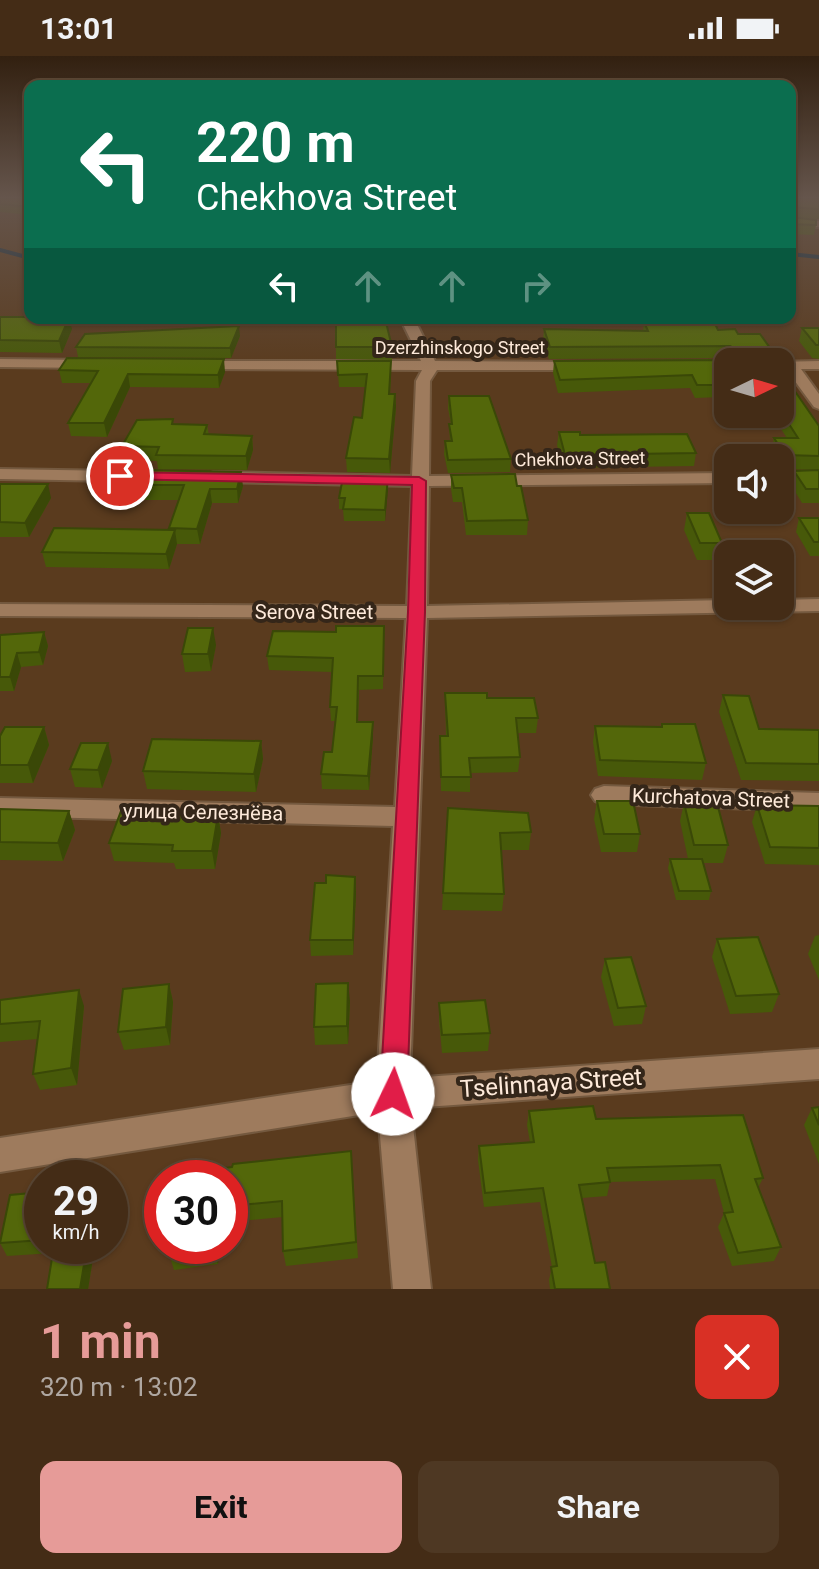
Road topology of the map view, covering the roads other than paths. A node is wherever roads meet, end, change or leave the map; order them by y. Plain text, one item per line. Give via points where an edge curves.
1 (410, 324) edge
2 (0, 363) edge
3 (112, 364) edge
4 (176, 364) edge
5 (794, 365) edge
6 (819, 365) edge
7 (603, 366) edge
8 (431, 367) junction
9 (794, 375) edge
10 (819, 404) edge
11 (0, 474) edge
12 (794, 477) edge
13 (819, 477) edge
14 (714, 478) edge
15 (419, 481) junction
16 (819, 605) edge
17 (0, 610) edge
18 (417, 612) junction
19 (604, 795) dead end
20 (819, 802) edge
21 (0, 807) edge
22 (407, 817) junction
23 (819, 1064) edge
24 (393, 1094) junction
25 (0, 1155) edge
26 (412, 1289) edge

1 - 8 street
2 - 3 street
4 - 8 street, Dzerzhinskogo Street
5 - 6 street
7 - 8 street, Dzerzhinskogo Street
8 - 15 street via 423,381
9 - 10 street
11 - 15 street, Chekhova Street
12 - 13 street
14 - 15 street, Chekhova Street
15 - 18 street
16 - 18 street, Serova Street
17 - 18 street, Serova Street
18 - 22 street
19 - 20 street, Kurchatova Street
21 - 22 street, улица Селезнёва
22 - 24 street
23 - 24 street, Tselinnaya Street
24 - 25 street, Tselinnaya Street
24 - 26 street

